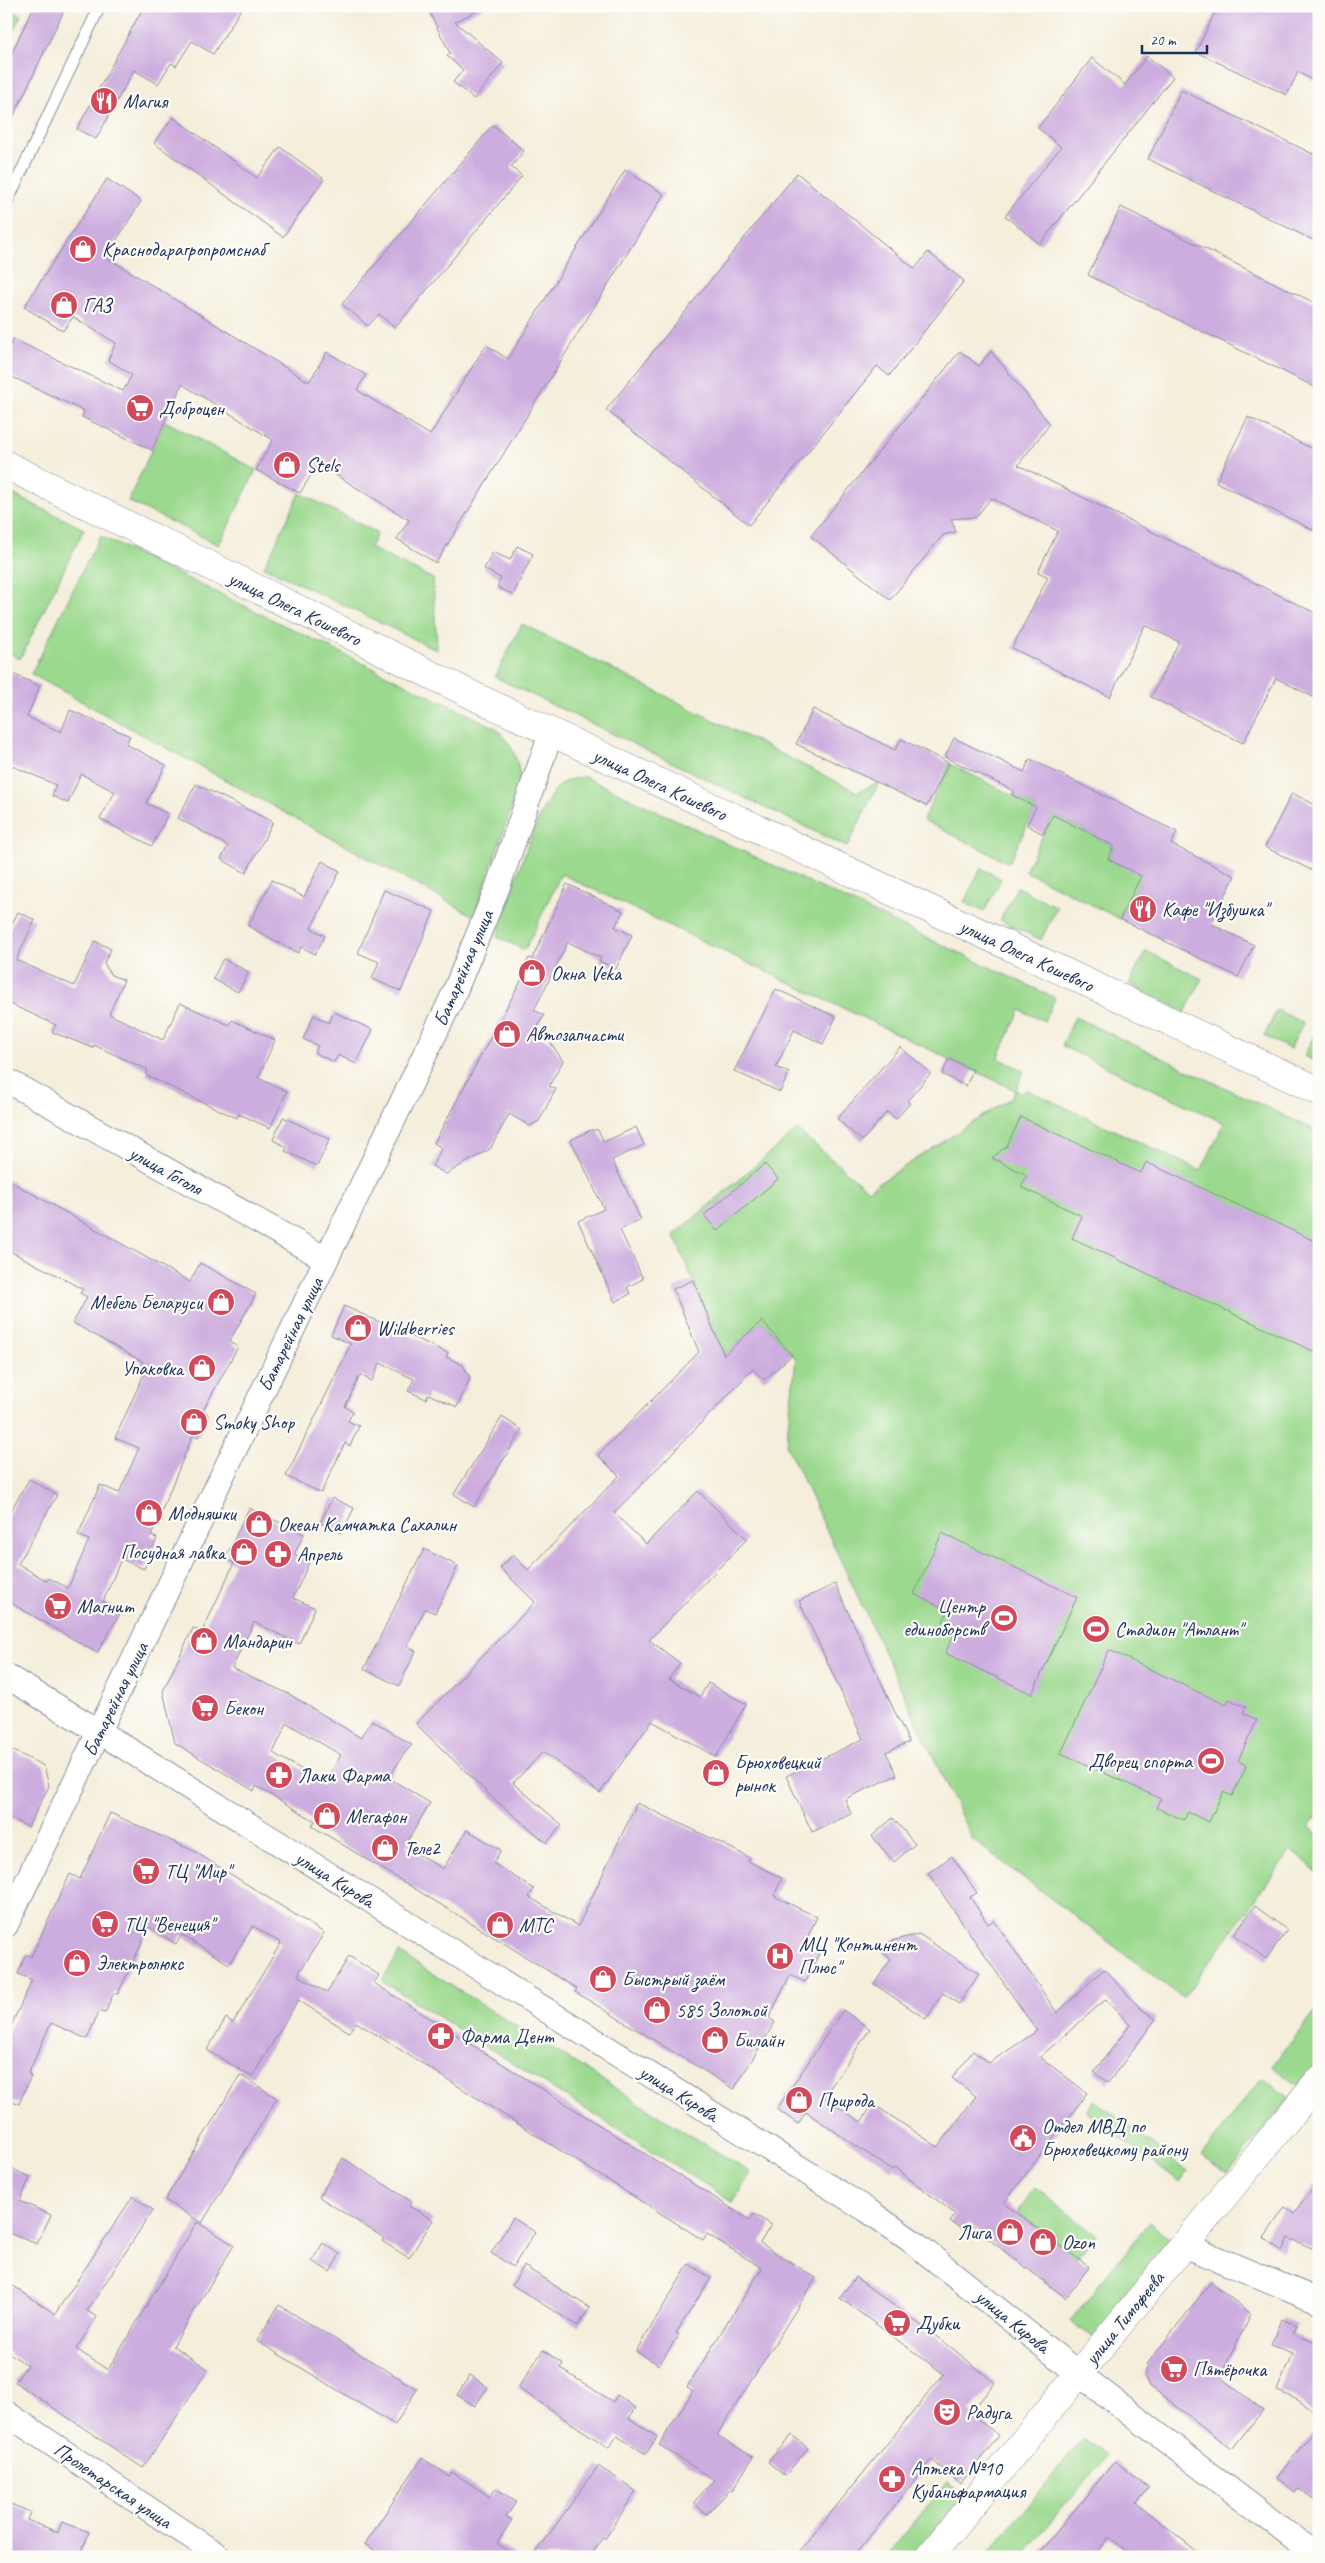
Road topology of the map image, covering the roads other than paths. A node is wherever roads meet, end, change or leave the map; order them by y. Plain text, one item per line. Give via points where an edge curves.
1 (100, 6) edge
2 (6, 204) edge
3 (6, 465) edge
4 (551, 733) junction
5 (6, 1080) edge
6 (1319, 1091) edge
7 (326, 1259) junction
8 (6, 1676) edge
9 (100, 1732) junction
10 (6, 1925) edge
11 (1319, 2080) edge
12 (1184, 2245) junction
13 (1319, 2301) edge
14 (1079, 2374) junction
15 (6, 2413) edge
16 (220, 2557) edge
17 (929, 2557) edge
18 (1318, 2557) edge

1 - 2 lane
3 - 4 street, улица Олега Кошевого
4 - 6 street, улица Олега Кошевого
4 - 7 street, Батарейная улица via 468,963
5 - 7 street, улица Гоголя
7 - 9 street, Батарейная улица
8 - 9 street, улица Кирова
9 - 10 street, Батарейная улица
9 - 14 street, улица Кирова via 867,2210 913,2242
11 - 12 street, улица Тимофеева
12 - 13 street
12 - 14 street, улица Тимофеева
14 - 17 street, улица Тимофеева
14 - 18 street, улица Кирова
15 - 16 street, Пролетарская улица

